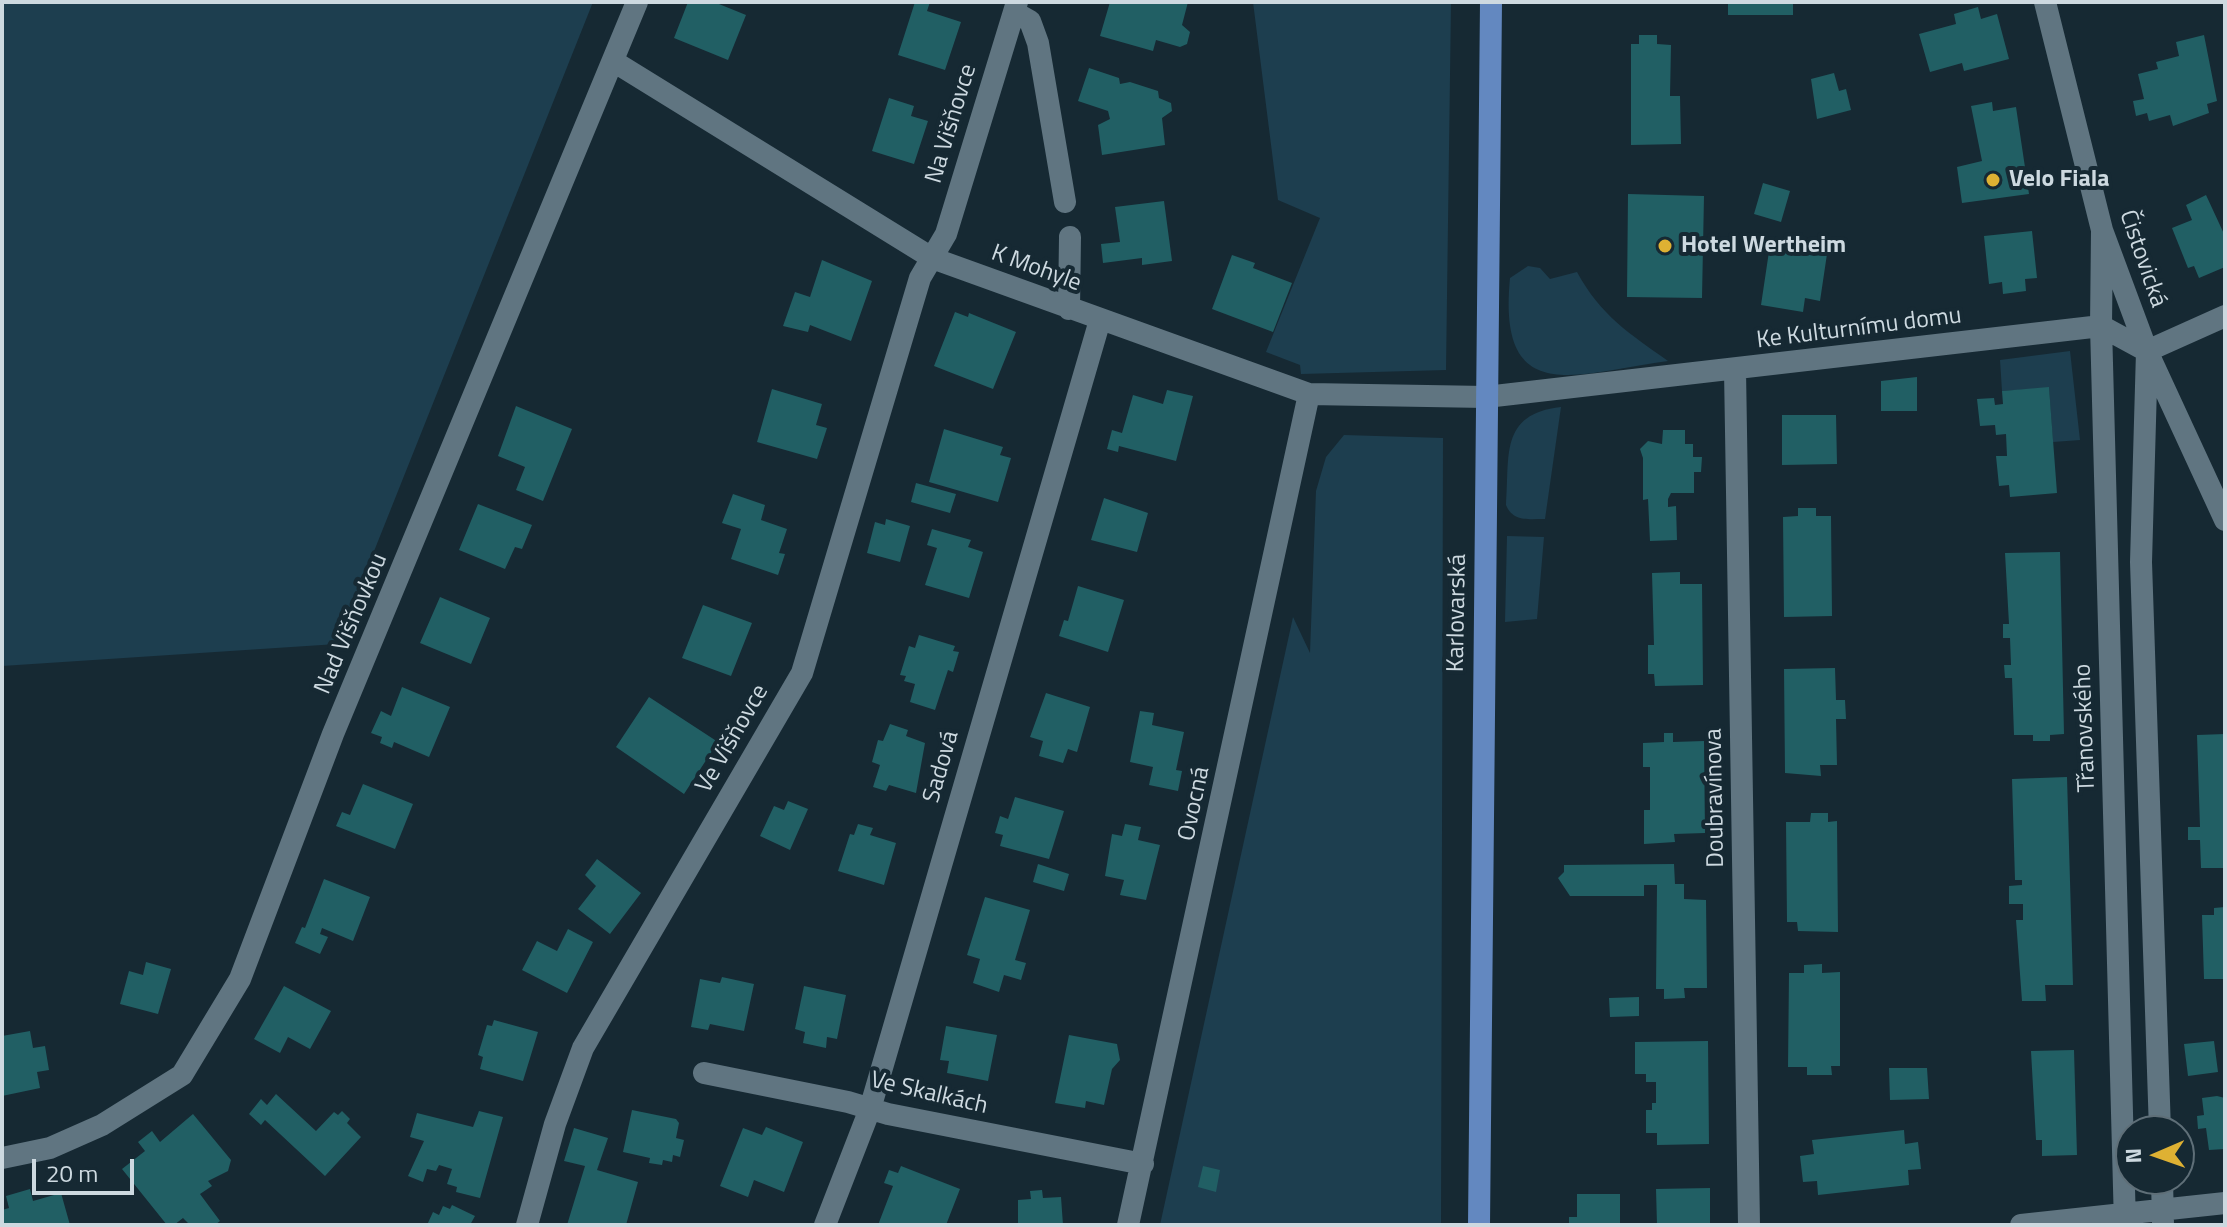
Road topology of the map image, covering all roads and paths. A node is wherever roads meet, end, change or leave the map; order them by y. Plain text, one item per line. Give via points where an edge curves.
1 (637, 2) edge
2 (1491, 2) edge
3 (2045, 2) edge
4 (1016, 7) edge
5 (613, 61) junction
6 (1065, 202) dead end
7 (2102, 230) junction
8 (1070, 237) dead end
9 (932, 258) junction
10 (1069, 309) junction
11 (2225, 316) edge
12 (1100, 320) junction
13 (2101, 326) junction
14 (2147, 351) junction
15 (1735, 370) junction
16 (1309, 394) junction
17 (1486, 397) junction
18 (2225, 520) edge
19 (704, 1073) dead end
20 (870, 1109) junction
21 (2159, 1115) edge
22 (2, 1158) edge
23 (1143, 1164) junction
24 (2162, 1195) edge
25 (2225, 1203) edge
26 (2163, 1217) edge
27 (2125, 1219) edge
28 (527, 1225) edge
29 (825, 1225) edge
30 (1128, 1225) edge
31 (1479, 1225) edge
32 (1749, 1225) edge
33 (2021, 1225) edge

1 - 5 street, Nad Višňovkou
2 - 17 main road, Karlovarská
3 - 7 street, Čistovická
4 - 6 street via 1030,21 1038,43
4 - 9 street, Na Višňovce via 946,234
5 - 9 street, K Mohyle
5 - 22 street, Nad Višňovkou via 333,734 240,979 182,1075 102,1125 50,1148
7 - 13 street, Třanovského
7 - 14 street, Čistovická
8 - 10 street
9 - 10 street, K Mohyle
9 - 28 street, Ve Višňovce via 920,278 802,673 583,1048
10 - 12 street, K Mohyle
11 - 14 street
12 - 16 street, K Mohyle
12 - 20 street, Sadová
13 - 14 street
13 - 15 street, Ke Kulturnímu domu
13 - 27 street, Třanovského
14 - 18 street, Čistovická
14 - 21 street via 2141,562
15 - 17 street, Ke Kulturnímu domu
15 - 32 street, Doubravínova
16 - 17 street, K Mohyle
16 - 23 street, Ovocná
17 - 31 main road, Karlovarská
19 - 20 street, Ve Skalkách
20 - 23 street, Ve Skalkách
20 - 29 street, Sadová
23 - 30 street, Ovocná
24 - 26 street
25 - 26 street
26 - 27 street
27 - 33 street

